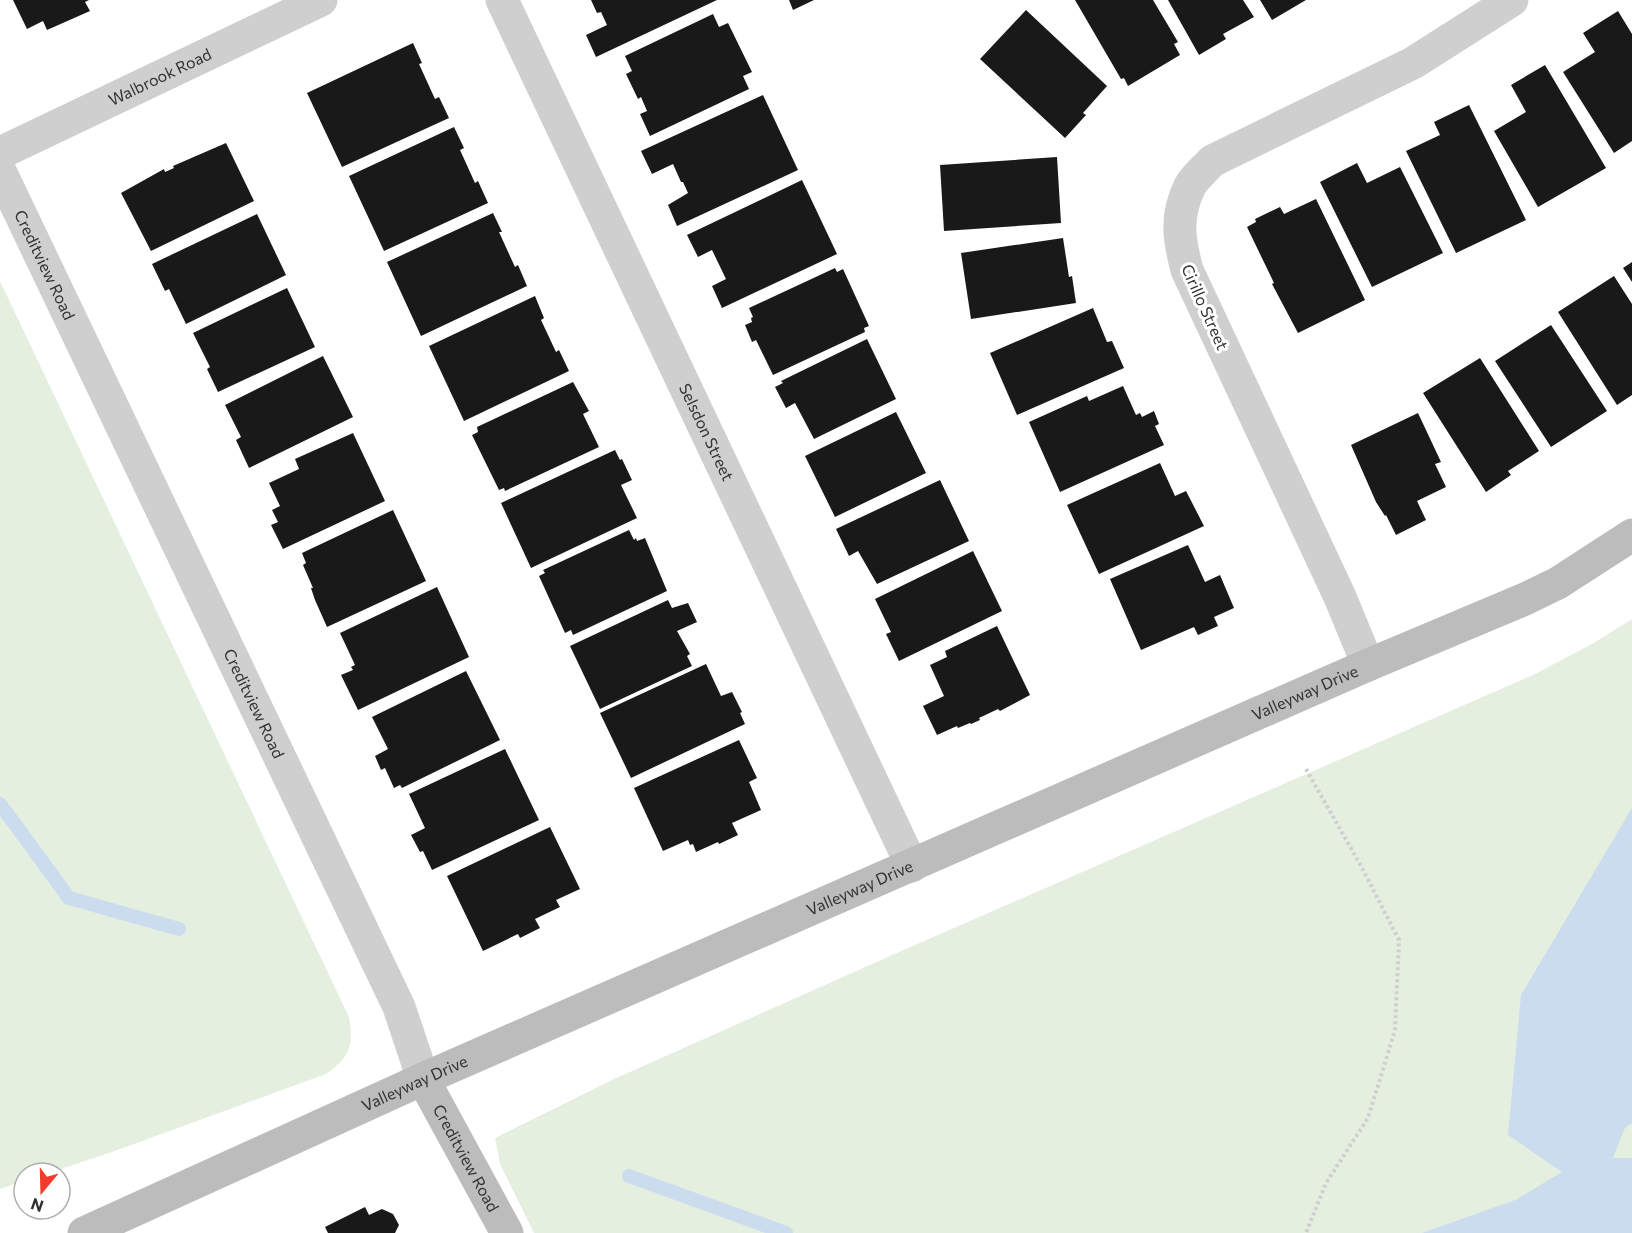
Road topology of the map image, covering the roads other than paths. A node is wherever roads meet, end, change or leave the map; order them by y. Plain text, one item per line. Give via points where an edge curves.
1 (321, 0) edge
2 (502, 0) edge
3 (1512, 0) edge
4 (0, 153) edge
5 (0, 171) edge
6 (1632, 536) edge
7 (1368, 665) junction
8 (912, 866) junction
9 (423, 1079) junction
10 (84, 1233) edge
11 (507, 1233) edge

1 - 4 street, Walbrook Road
2 - 8 street, Selsdon Street
3 - 7 street, Cirillo Street via 1413,63 1212,161 1190,185 1180,212 1179,242 1187,270
5 - 9 street, Creditview Road via 399,1007
6 - 7 street, Valleyway Drive via 1558,583
7 - 8 street, Valleyway Drive
8 - 9 street, Valleyway Drive
9 - 10 street, Valleyway Drive
9 - 11 street, Creditview Road

